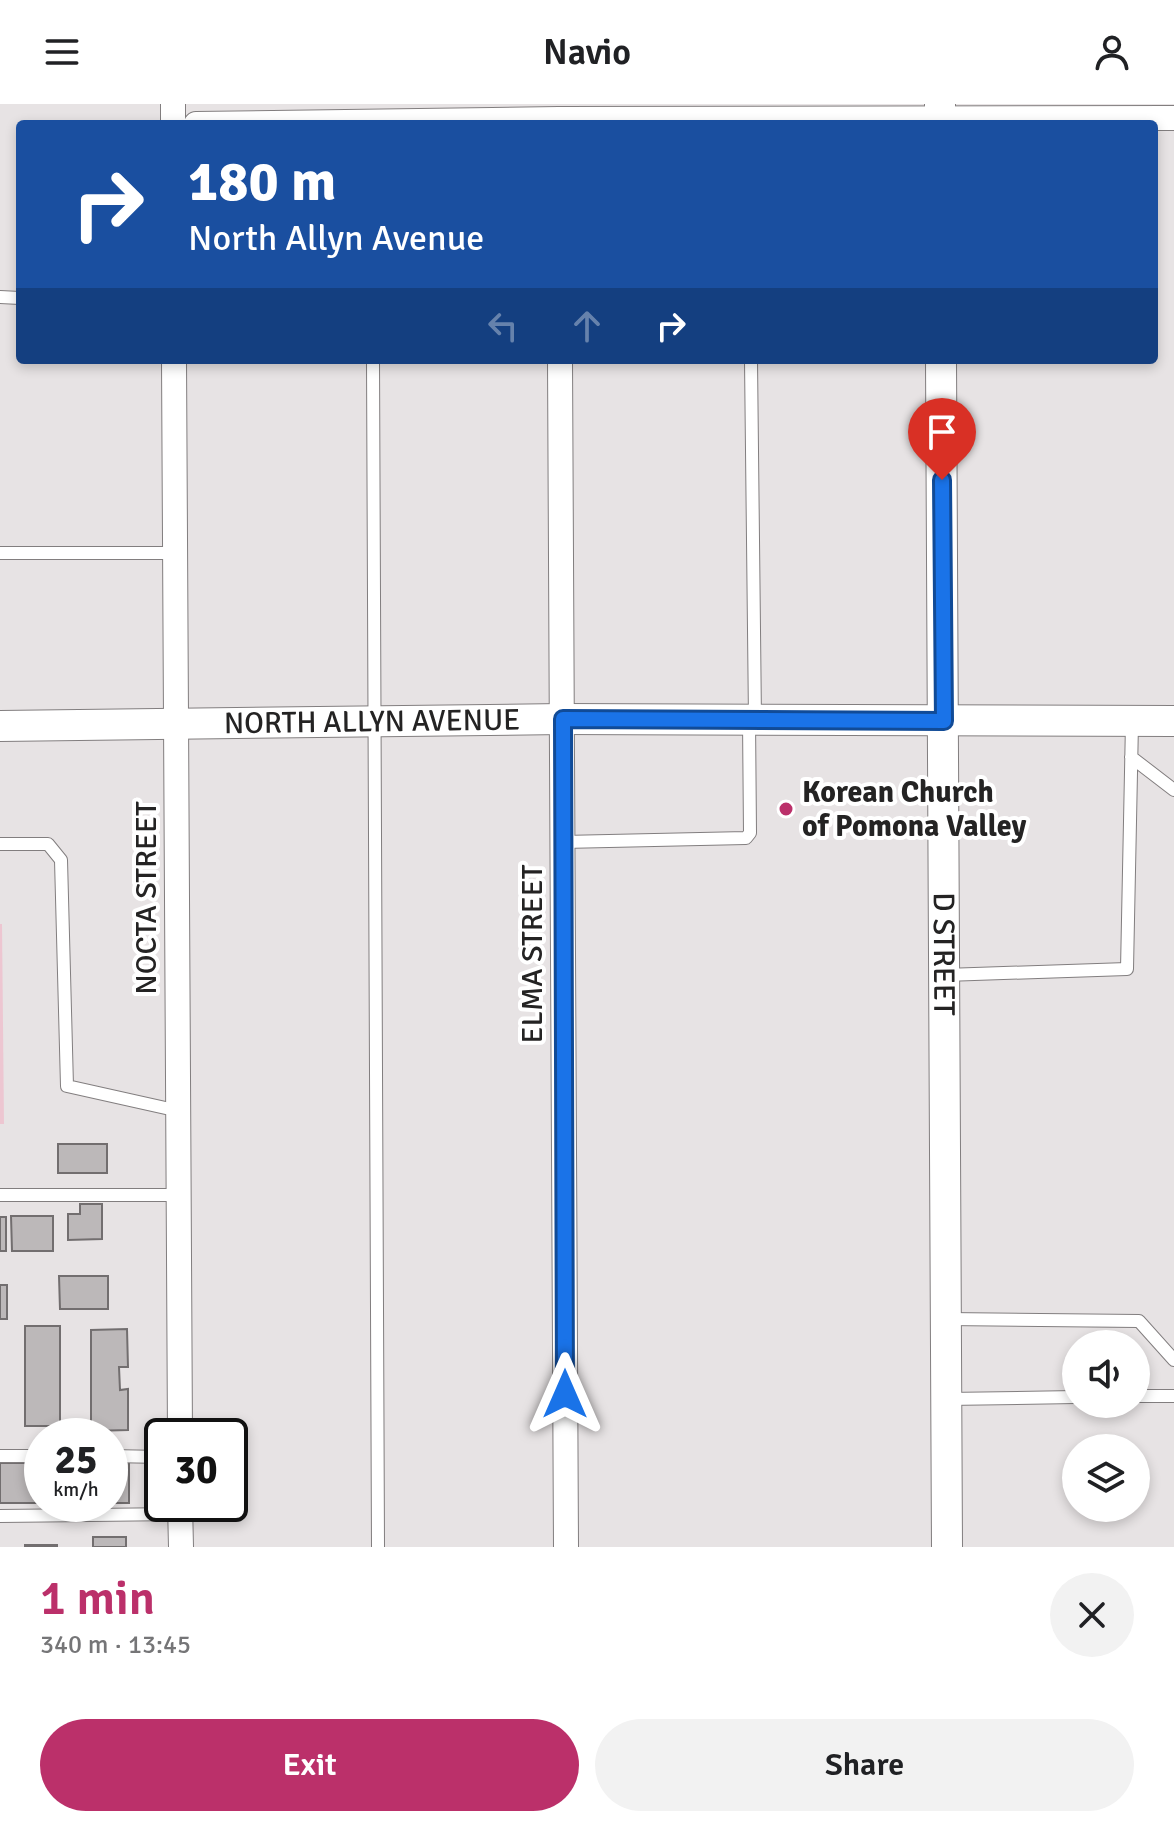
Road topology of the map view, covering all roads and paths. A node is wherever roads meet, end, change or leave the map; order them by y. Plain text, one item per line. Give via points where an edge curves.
1 (724, 112) edge
2 (399, 113) edge
3 (559, 116) edge
4 (940, 116) edge
5 (1174, 118) edge
6 (380, 120) edge
7 (743, 120) edge
8 (812, 120) edge
9 (174, 364) edge
10 (373, 364) edge
11 (560, 364) edge
12 (751, 364) edge
13 (941, 364) edge
14 (0, 553) edge
15 (176, 553) junction
16 (563, 719) junction
17 (752, 720) junction
18 (944, 721) junction
19 (1132, 721) junction
20 (1174, 721) edge
21 (376, 722) junction
22 (177, 725) junction
23 (0, 726) edge
24 (1131, 757) junction
25 (1174, 790) edge
26 (563, 842) junction
27 (0, 844) edge
28 (945, 975) junction
29 (179, 1111) junction
30 (0, 1195) edge
31 (179, 1195) junction
32 (946, 1319) junction
33 (1174, 1360) edge
34 (1150, 1396) edge
35 (1174, 1396) edge
36 (1062, 1397) edge
37 (946, 1399) junction
38 (180, 1418) edge
39 (0, 1456) edge
40 (24, 1456) edge
41 (144, 1510) edge
42 (0, 1516) edge
43 (180, 1522) edge
44 (181, 1547) edge
45 (378, 1547) edge
46 (566, 1547) edge
47 (947, 1547) edge

1 - 3 street
1 - 7 street
2 - 3 street
2 - 6 street
4 - 5 street
4 - 8 street
9 - 15 street, NOCTA STREET
10 - 21 lane
11 - 16 street, ELMA STREET
12 - 17 lane
13 - 18 street, D STREET
14 - 15 lane
15 - 22 street, NOCTA STREET
16 - 17 street, NORTH ALLYN AVENUE
16 - 21 street, NORTH ALLYN AVENUE
16 - 26 street, ELMA STREET
17 - 18 street, NORTH ALLYN AVENUE
17 - 26 lane via 746,838
18 - 19 street, NORTH ALLYN AVENUE
18 - 28 street, D STREET
19 - 20 street, NORTH ALLYN AVENUE
19 - 24 lane
21 - 22 street, NORTH ALLYN AVENUE
21 - 45 lane
22 - 23 street, NORTH ALLYN AVENUE
22 - 29 street, NOCTA STREET
24 - 25 lane
24 - 28 lane via 1127,969
26 - 46 street, ELMA STREET
27 - 29 lane via 48,844 61,860 67,1086
28 - 32 street, D STREET
29 - 31 street, NOCTA STREET
30 - 31 lane
31 - 38 street, NOCTA STREET
32 - 33 lane via 1139,1321
32 - 37 street, D STREET
34 - 35 lane
36 - 37 lane
37 - 47 street, D STREET
39 - 40 lane
41 - 42 lane
43 - 44 street

